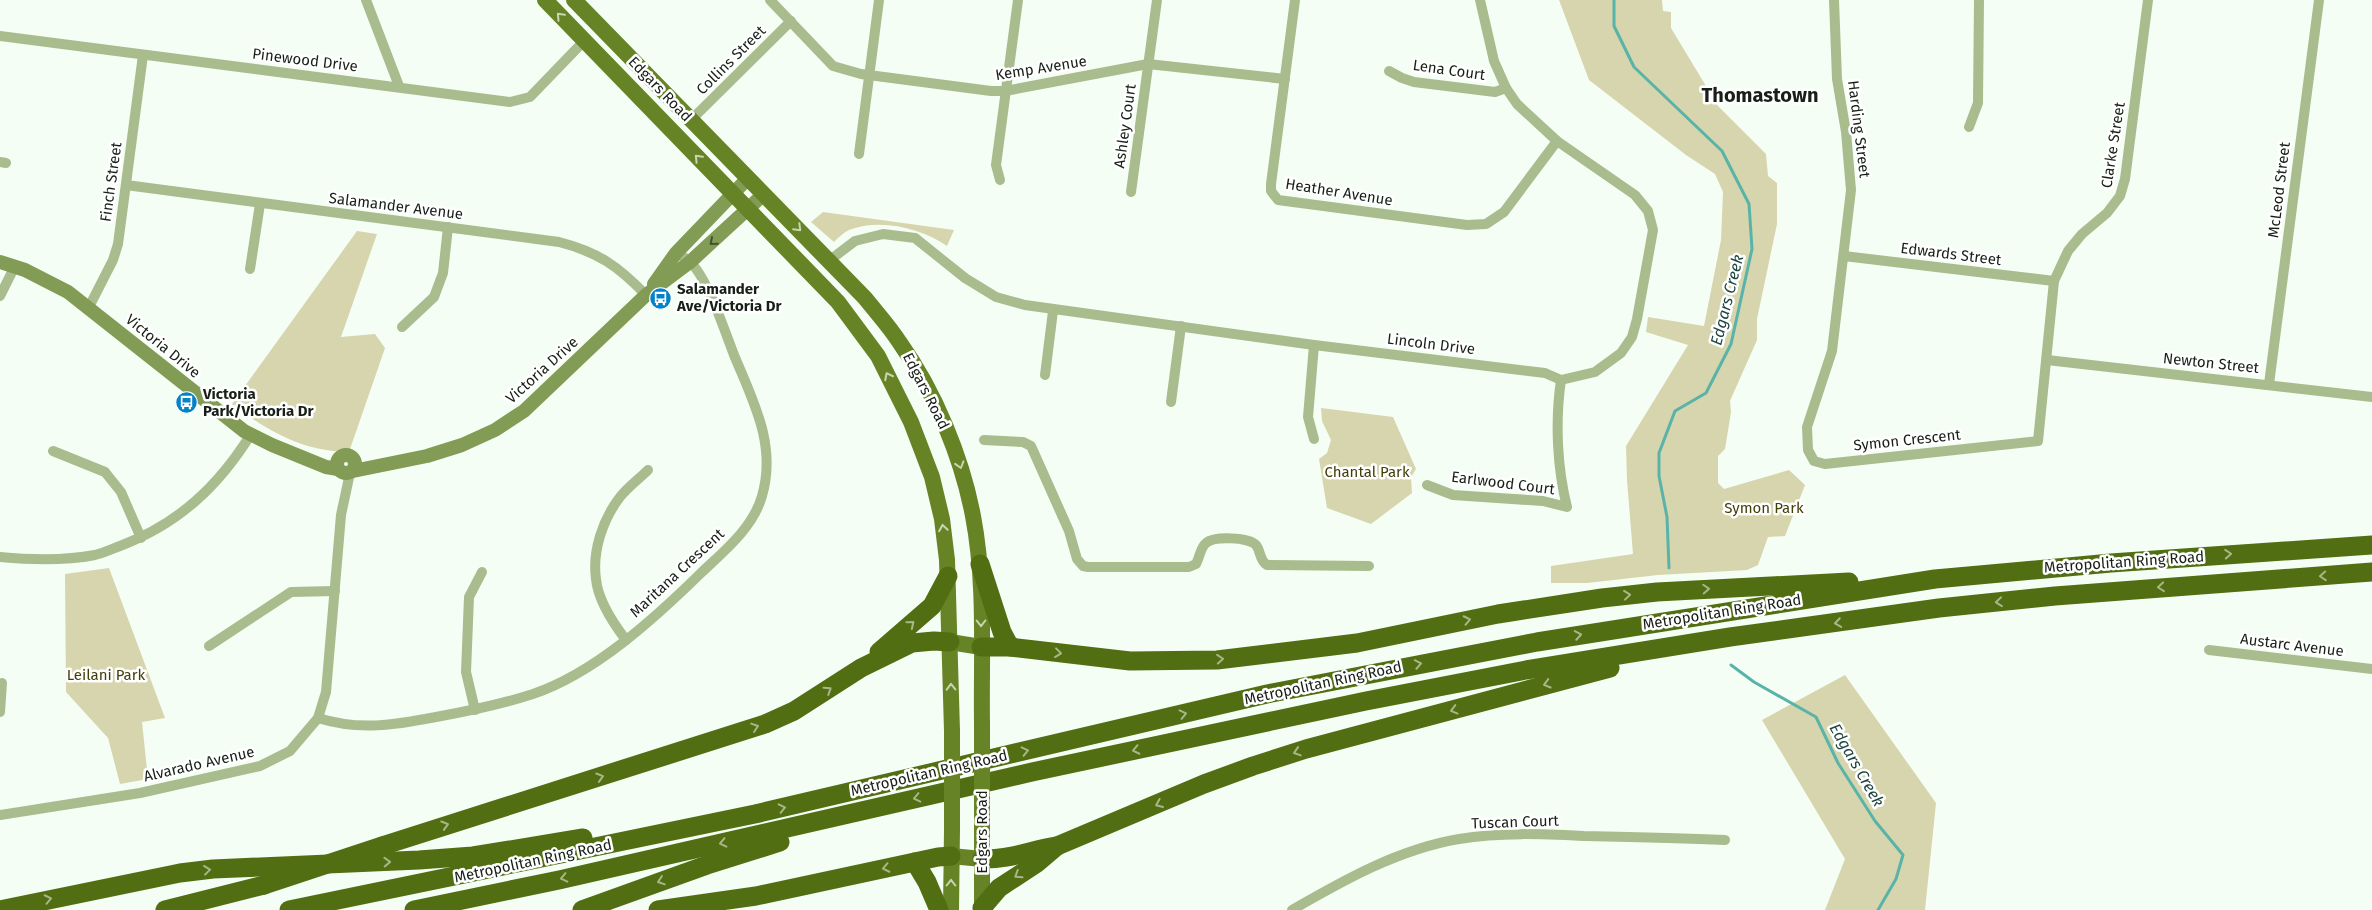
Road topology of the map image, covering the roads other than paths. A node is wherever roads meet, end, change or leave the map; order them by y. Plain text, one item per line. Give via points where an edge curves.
1 (366, 0) edge
2 (545, 0) edge
3 (574, 0) edge
4 (770, 0) edge
5 (879, 0) edge
6 (1018, 0) edge
7 (1157, 0) edge
8 (1296, 0) edge
9 (1480, 0) edge
10 (1834, 0) edge
11 (1979, 0) edge
12 (2148, 0) edge
13 (2319, 0) edge
14 (791, 21) junction
15 (0, 36) edge
16 (584, 41) junction
17 (143, 55) junction
18 (1148, 64) junction
19 (1389, 71) dead end
20 (869, 76) junction
21 (1285, 79) junction
22 (399, 86) junction
23 (1506, 88) junction
24 (1005, 91) junction
25 (691, 120) junction
26 (1970, 127) dead end
27 (1558, 141) junction
28 (859, 154) dead end
29 (748, 178) junction
30 (1000, 180) dead end
31 (126, 185) junction
32 (732, 192) junction
33 (1131, 192) dead end
34 (764, 194) junction
35 (260, 204) junction
36 (748, 208) junction
37 (448, 228) junction
38 (676, 252) junction
39 (1844, 256) junction
40 (830, 260) junction
41 (8, 264) edge
42 (687, 264) junction
43 (250, 269) dead end
44 (2054, 281) junction
45 (1, 294) edge
46 (646, 294) junction
47 (89, 307) junction
48 (1053, 310) junction
49 (1181, 326) junction
50 (402, 327) dead end
51 (1314, 345) junction
52 (1832, 352) joint
53 (2047, 360) junction
54 (1045, 375) dead end
55 (1561, 380) junction
56 (2269, 384) junction
57 (2372, 397) edge
58 (1171, 402) dead end
59 (248, 432) junction
60 (1314, 439) dead end
61 (984, 440) dead end
62 (54, 451) dead end
63 (346, 467) junction
64 (648, 470) dead end
65 (1426, 485) dead end
66 (141, 538) junction
67 (2372, 545) edge
68 (0, 557) edge
69 (980, 564) junction
70 (1369, 566) dead end
71 (482, 572) dead end
72 (2372, 572) edge
73 (948, 576) junction
74 (1935, 579) junction
75 (335, 591) junction
76 (1730, 637) junction
77 (626, 640) junction
78 (950, 642) junction
79 (209, 646) dead end
80 (981, 647) junction
81 (1010, 647) junction
82 (2209, 650) dead end
83 (861, 668) junction
84 (2372, 669) edge
85 (2, 683) dead end
86 (475, 710) junction
87 (0, 712) edge
88 (320, 713) junction
89 (890, 805) junction
90 (0, 811) edge
91 (755, 814) junction
92 (1725, 840) dead end
93 (1057, 846) junction
94 (951, 856) junction
95 (982, 859) junction
96 (915, 862) junction
97 (982, 909) edge
98 (0, 910) edge
99 (165, 910) edge
100 (289, 910) edge
101 (414, 910) edge
102 (582, 910) edge
103 (658, 910) edge
104 (939, 910) edge
105 (951, 910) edge
106 (1292, 910) edge

1 - 22 street
16 -> 2 main road, Edgars Road
3 - 25 main road, Edgars Road
4 - 14 street, Kemp Avenue
5 - 20 street
6 - 24 street
7 - 18 street, Ashley Court
8 - 21 street, Heather Avenue
9 - 23 street via 1489,44
10 - 39 street, Harding Street via 1837,78 1851,190
11 - 26 street via 1978,102
12 - 44 street, Clarke Street via 2125,179 2120,196 2068,251
13 - 56 street, McLeod Street
14 - 20 street, Kemp Avenue via 833,66
14 - 25 street, Collins Street
15 - 17 street, Pinewood Drive
16 - 22 street, Pinewood Drive via 530,96 510,102
32 -> 16 main road, Edgars Road
17 - 22 street, Pinewood Drive
17 - 31 street, Finch Street
18 - 21 street, Kemp Avenue
18 - 24 street, Kemp Avenue
18 - 33 street, Ashley Court
19 - 23 street, Lena Court via 1414,82 1495,92
20 - 24 street, Kemp Avenue
20 - 28 street
21 - 27 street, Heather Avenue via 1271,184 1274,195 1285,202 1467,225 1486,224 1504,212
23 - 27 street via 1532,120
24 - 30 street via 996,165
25 - 29 main road, Edgars Road
27 - 55 street via 1635,195 1648,211 1653,230 1632,337 1621,353 1595,372
29 - 32 street, Victoria Drive
29 - 34 main road, Edgars Road
31 - 35 street, Salamander Avenue
31 - 47 street, Finch Street via 118,244
32 - 36 main road, Edgars Road
32 - 38 street, Victoria Drive
34 - 36 street, Victoria Drive
34 -> 40 main road, Edgars Road
35 - 37 street, Salamander Avenue
35 - 43 street
36 -> 42 street, Victoria Drive
73 -> 36 main road, Edgars Road via 942,519 932,477 911,422 878,356 838,302
37 - 46 street, Salamander Avenue via 559,242 586,249 615,265
37 - 50 street via 443,273 434,297
38 - 42 street, Maritana Crescent
38 - 46 street, Victoria Drive
39 - 44 street, Edwards Street
39 - 52 street, Harding Street
40 - 48 street, Lincoln Drive via 855,241 883,234 915,238 964,278 996,297
40 -> 69 main road, Edgars Road via 901,344 926,388 950,437 964,479 974,518
41 - 45 street via 10,281
41 - 47 street, Victoria Drive via 52,283
42 - 46 street, Victoria Drive
42 - 77 street, Maritana Crescent via 706,288 762,424 768,457 764,488 762,499 744,531 666,608
44 - 53 street, Clarke Street
46 - 63 street, Victoria Drive via 524,412 495,430 427,456
47 - 59 street, Victoria Drive
48 - 49 street, Lincoln Drive
48 - 54 street
49 - 51 street, Lincoln Drive
49 - 58 street
51 - 55 street, Lincoln Drive via 1545,373
51 - 60 street via 1308,417
52 - 53 street, Symon Crescent via 1807,427 1808,450 1814,461 1825,464 2038,441
53 - 56 street, Newton Street
55 - 65 street, Earlwood Court via 1558,399 1561,484 1567,507 1543,501 1453,496
56 - 57 street, Newton Street
59 - 63 street, Victoria Drive via 272,445
59 - 66 street via 212,487 177,518
61 - 70 street via 1023,442 1031,446 1069,531 1077,559 1083,566 1189,567 1196,564 1203,546 1210,540 1243,539 1254,543 1267,565
62 - 66 street via 104,472 120,492
63 - 75 street, Alvarado Avenue
64 - 77 street via 621,496 605,521 598,543 596,580 606,610
66 - 68 street via 96,555 52,560
74 -> 67 highway, Metropolitan Ring Road via 2091,564
69 -> 80 main road, Edgars Road
69 - 81 highway
71 - 86 street via 469,597 466,672
72 -> 76 highway, Metropolitan Ring Road via 2055,596 1939,608
73 - 78 main road, Edgars Road
83 -> 73 highway via 932,606
81 -> 74 highway via 1130,661 1217,660 1357,643 1498,614 1602,598 1658,592
91 -> 74 highway, Metropolitan Ring Road via 1392,668 1592,632
75 - 79 street via 291,592
75 - 88 street, Alvarado Avenue via 326,692
76 -> 89 highway, Metropolitan Ring Road via 1433,687
76 -> 93 highway via 1570,677 1298,752 1204,784
77 - 86 street, Maritana Crescent via 584,670 535,693
78 - 80 main road
78 - 83 highway via 912,643
94 -> 78 main road, Edgars Road, bridge
80 - 81 highway
80 - 95 main road, Edgars Road, bridge
82 - 84 street, Austarc Avenue
99 -> 83 highway, bridge via 264,884 764,724 794,711
85 - 87 street
86 - 88 street, Maritana Crescent via 392,726 361,727
88 - 90 street, Alvarado Avenue via 290,751 260,766 140,793
89 -> 101 highway, Metropolitan Ring Road
89 -> 102 highway via 715,862
98 -> 91 highway via 204,870 473,856
91 - 100 highway, Metropolitan Ring Road
92 - 106 street, Tuscan Court via 1527,834 1457,839 1410,852 1348,878
93 - 95 highway via 1005,859
93 -> 97 highway via 999,888
94 - 95 main road
94 - 96 highway
105 -> 94 main road, Edgars Road
95 - 97 main road, Edgars Road
96 -> 103 highway via 756,896
96 - 104 highway

